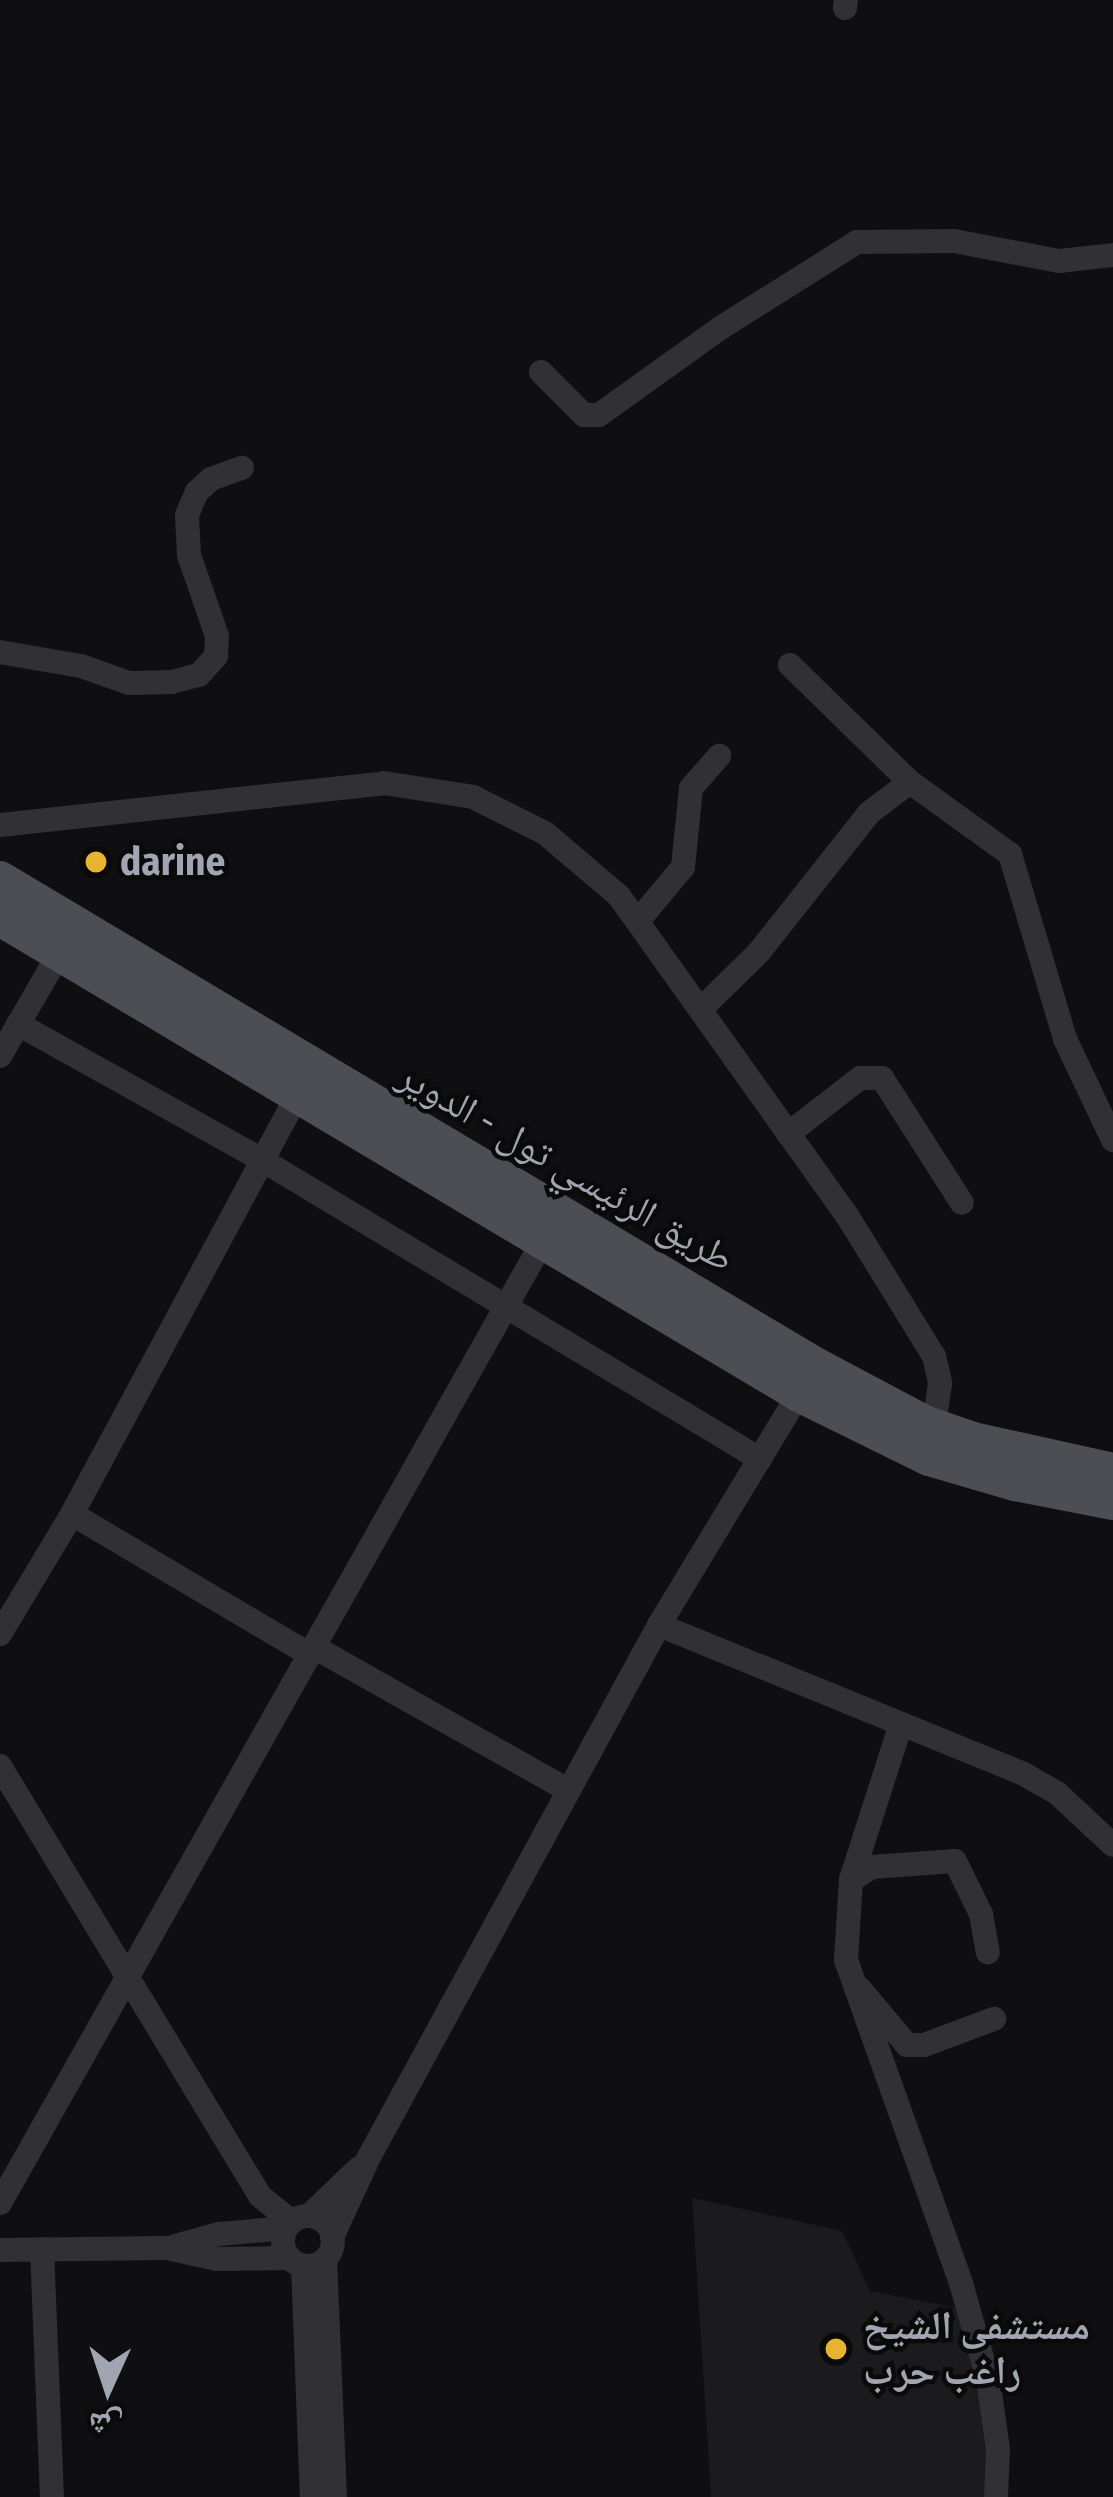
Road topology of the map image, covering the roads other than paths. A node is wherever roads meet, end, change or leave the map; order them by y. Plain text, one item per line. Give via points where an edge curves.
1 (1113, 256) edge
2 (541, 372) dead end
3 (242, 468) dead end
4 (0, 652) edge
5 (790, 665) dead end
6 (719, 756) dead end
7 (910, 782) junction
8 (0, 825) edge
9 (0, 880) edge
10 (0, 918) edge
11 (638, 920) junction
12 (59, 954) junction
13 (701, 1009) junction
14 (18, 1024) junction
15 (0, 1056) edge
16 (305, 1080) junction
17 (788, 1135) junction
18 (1113, 1140) edge
19 (262, 1160) junction
20 (962, 1203) dead end
21 (543, 1241) junction
22 (507, 1305) junction
23 (807, 1380) junction
24 (934, 1426) junction
25 (760, 1459) junction
26 (1113, 1471) edge
27 (1113, 1502) edge
28 (72, 1514) junction
29 (658, 1625) junction
30 (0, 1634) edge
31 (312, 1651) junction
32 (900, 1727) junction
33 (0, 1766) edge
34 (568, 1790) junction
35 (1113, 1845) edge
36 (851, 1880) junction
37 (988, 1952) dead end
38 (129, 1976) junction
39 (850, 1980) junction
40 (994, 2019) dead end
41 (368, 2157) junction
42 (0, 2203) edge
43 (296, 2222) junction
44 (42, 2248) junction
45 (166, 2248) junction
46 (0, 2250) edge
47 (312, 2255) junction
48 (52, 2497) edge
49 (312, 2497) edge
50 (335, 2497) edge
51 (996, 2497) edge

1 - 2 street via 1059,261 939,240 857,242 598,416 584,416
3 - 4 street via 211,479 187,515 189,554 218,636 216,656 199,675 129,683
5 - 7 street
6 - 11 street via 691,788 683,867
7 - 13 street via 869,813 759,952
7 - 18 street via 1010,854 1065,1039
8 - 11 street via 332,787 426,786 472,796 545,833
9 - 16 main road, طريق الرئيسي تول - الدوير
10 - 12 main road, طريق الرئيسي تول - الدوير
11 - 13 street
12 - 14 street
12 - 16 main road, طريق الرئيسي تول - الدوير
13 - 17 street
14 - 15 street
14 - 19 street
16 - 19 street
16 - 21 main road, طريق الرئيسي تول - الدوير
16 - 23 main road, طريق الرئيسي تول - الدوير
17 - 20 street via 860,1078 883,1078
17 - 24 street via 934,1356
19 - 22 street
19 - 28 street
21 - 22 street
21 - 23 main road, طريق الرئيسي تول - الدوير
22 - 25 street
22 - 31 street
23 - 24 main road, طريق الرئيسي تول - الدوير
23 - 25 street
23 - 27 main road, طريق الرئيسي تول - الدوير via 928,1458
24 - 26 main road, طريق الرئيسي تول - الدوير
25 - 29 street
28 - 30 street
28 - 31 street
29 - 32 street
29 - 34 street
31 - 34 street
31 - 38 street
32 - 35 street via 1022,1773
32 - 36 street
33 - 38 street
34 - 41 street
36 - 37 street via 872,1867 955,1861
36 - 39 street via 843,1940
38 - 42 street
38 - 43 street via 260,2196
39 - 40 street via 907,2044
39 - 51 street via 972,2322 998,2449
41 - 43 street
41 - 47 street
43 - 45 street
43 - 47 street via 283,2244
43 - 47 street via 324,2223
44 - 45 street
44 - 46 street
44 - 48 street
45 - 47 street via 217,2259
47 - 49 street
47 - 50 street

